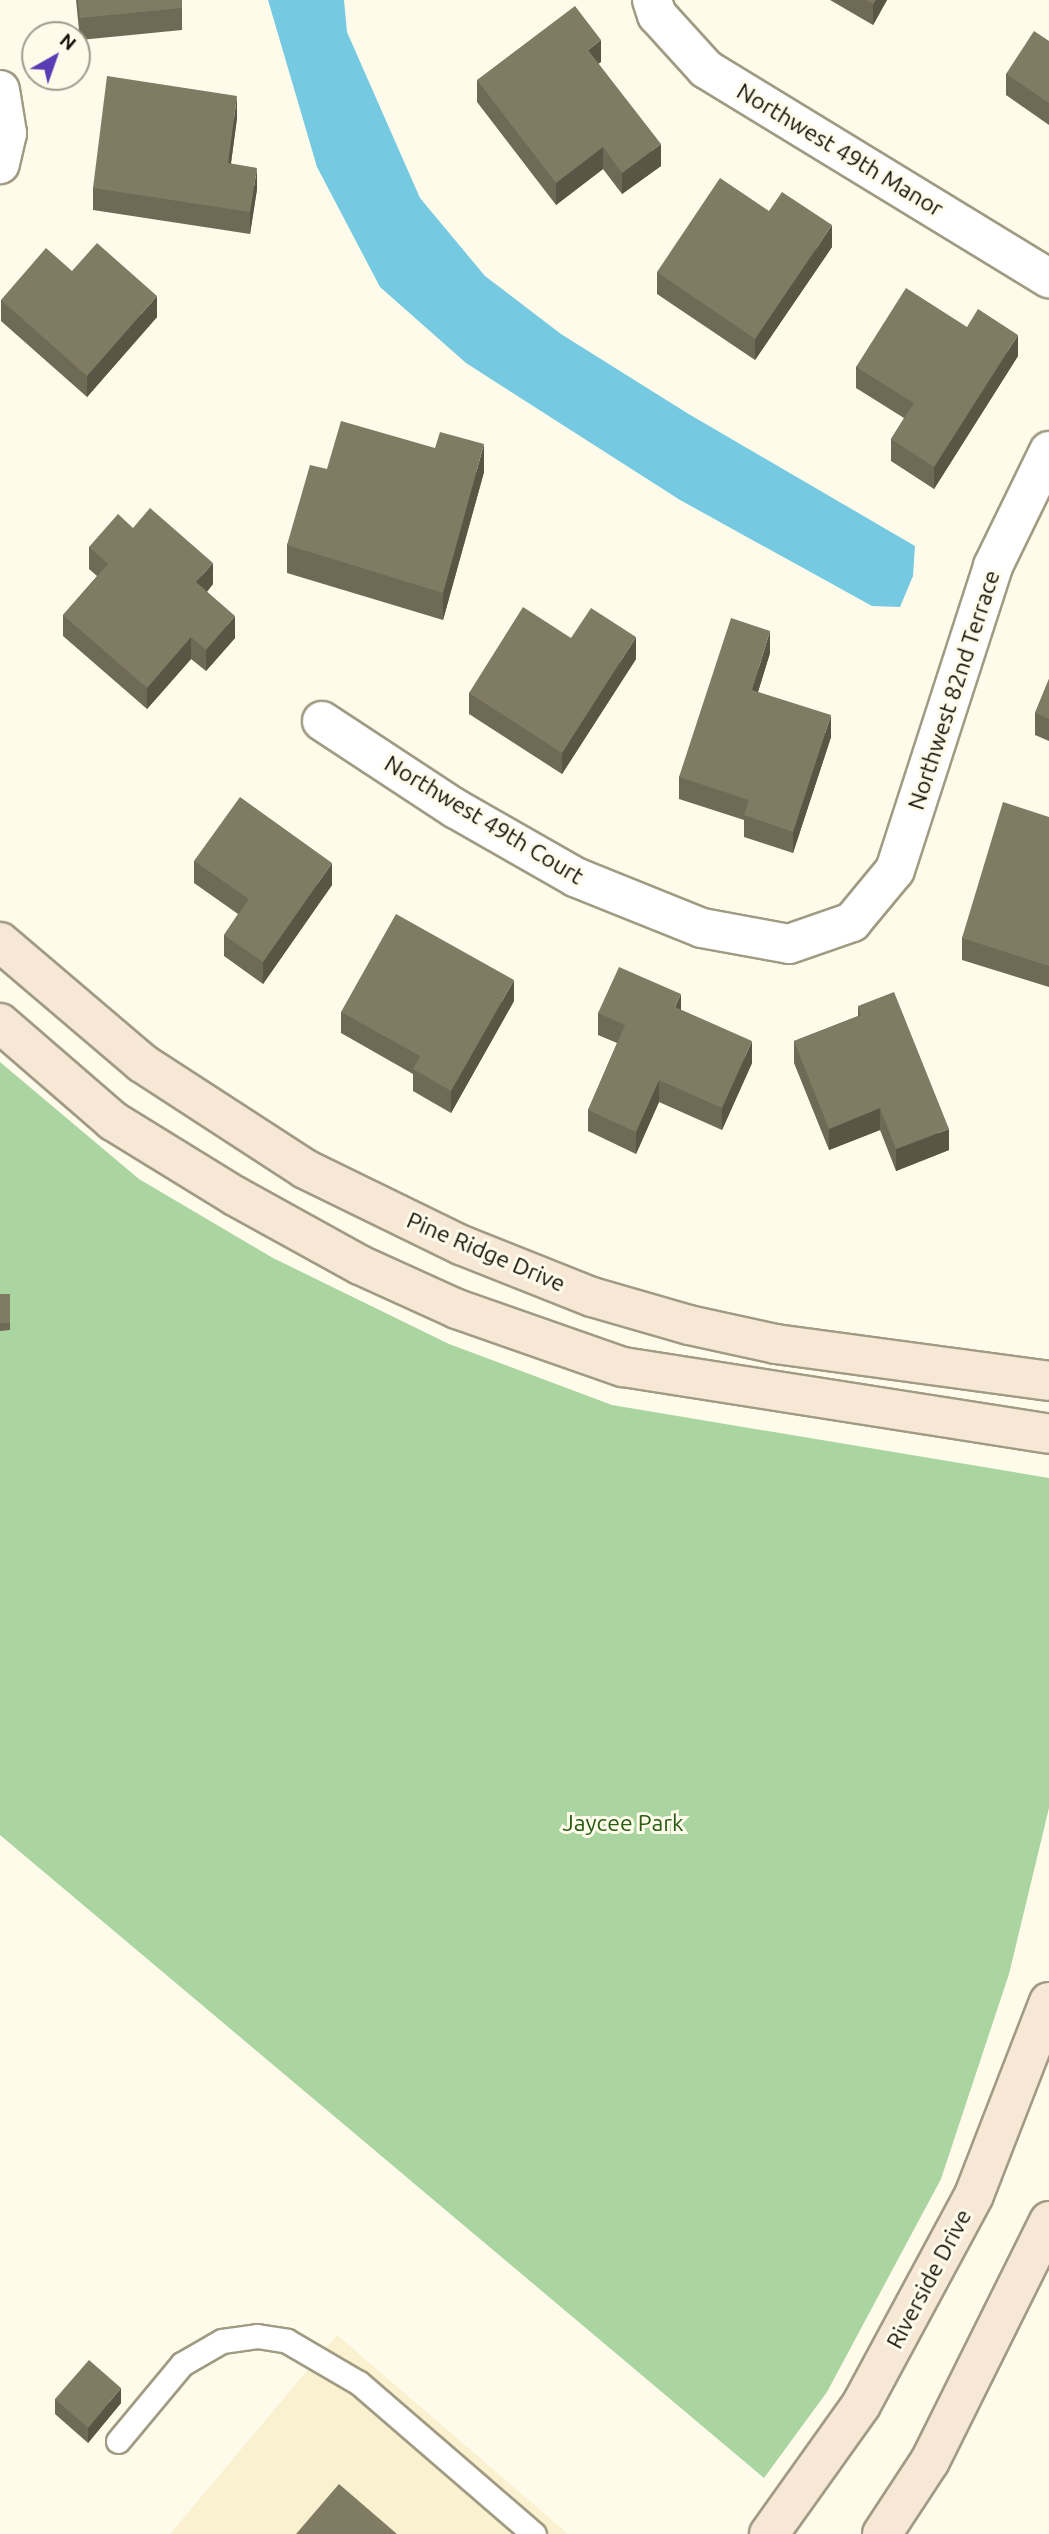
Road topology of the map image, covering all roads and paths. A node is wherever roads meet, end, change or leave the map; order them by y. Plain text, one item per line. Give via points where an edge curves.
1 (652, 0) edge
2 (0, 90) edge
3 (0, 164) edge
4 (1049, 278) edge
5 (1049, 451) edge
6 (322, 721) dead end
7 (852, 922) joint
8 (0, 942) edge
9 (0, 1023) edge
10 (1049, 1381) edge
11 (1049, 1434) edge
12 (1049, 2002) edge
13 (1049, 2221) edge
14 (118, 2441) dead end
15 (534, 2534) edge
16 (769, 2534) edge
17 (882, 2534) edge

1 - 4 street, Northwest 49th Manor via 657,15 706,69
2 - 3 street via 7,133
5 - 7 street, Northwest 82nd Terrace via 993,566 895,870
6 - 7 street, Northwest 49th Court via 456,809 575,877 702,928 789,944
8 - 10 street, Pine Ridge Drive via 142,1063 305,1169 461,1245 592,1297 689,1325 776,1344
9 - 11 street via 113,1121 359,1265 457,1310 623,1367
12 - 16 street, Riverside Drive via 974,2195 861,2405
13 - 17 street via 930,2461
14 - 15 lane via 182,2364 222,2340 257,2336 287,2341 359,2383

